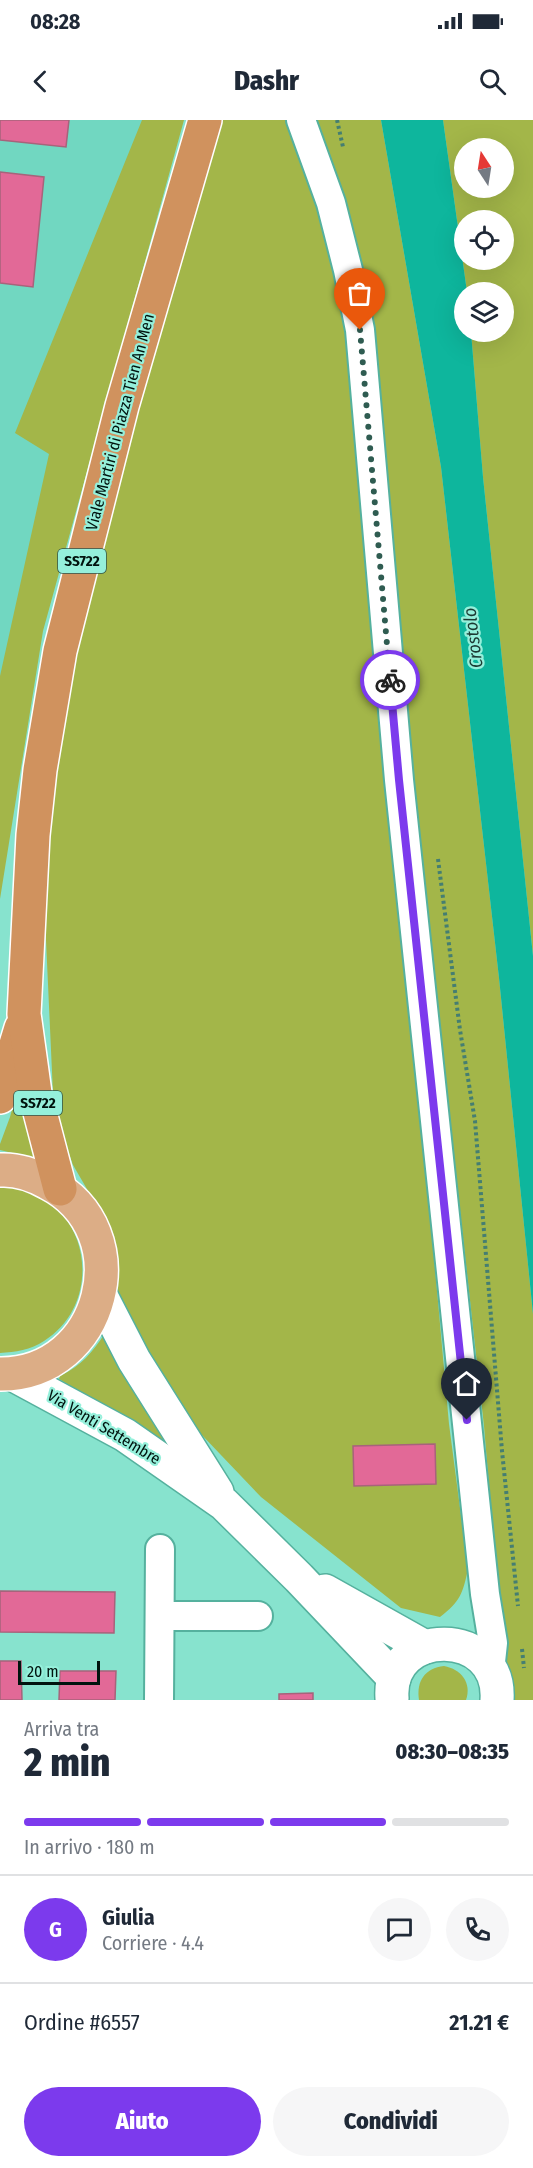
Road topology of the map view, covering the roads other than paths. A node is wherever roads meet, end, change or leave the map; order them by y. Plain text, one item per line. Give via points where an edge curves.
1 (205, 120) edge
2 (301, 120) edge
3 (24, 1014) junction
4 (0, 1097) edge
5 (0, 1170) edge
6 (60, 1189) junction
7 (100, 1294) junction
8 (6, 1374) edge
9 (224, 1504) junction
10 (160, 1550) dead end
11 (299, 1578) junction
12 (485, 1594) junction
13 (160, 1616) junction
14 (258, 1616) dead end
15 (439, 1645) junction
16 (393, 1689) edge
17 (496, 1692) edge
18 (159, 1700) edge

1 - 3 highway, Viale Martiri di Piazza Tien An Men / SS722 via 122,406 60,651 33,835
2 - 12 street via 331,203 360,330 399,780
3 - 4 highway, Viale Martiri di Piazza Tien An Men / SS722
3 - 6 highway, Viale Martiri di Piazza Tien An Men / SS722 via 35,1093
5 - 6 main road via 35,1176
6 - 7 main road via 81,1210 96,1236 102,1265
7 - 8 main road via 88,1323 69,1348 42,1365
7 - 9 main road, Via Venti Settembre via 134,1360
8 - 9 main road, Via Venti Settembre via 125,1435
9 - 11 main road, Via Venti Settembre
10 - 13 street
11 - 15 main road, Via Venti Settembre
11 - 16 main road, Via Venti Settembre
12 - 15 street via 471,1629
12 - 17 street
13 - 14 street
13 - 18 street
15 - 16 main road, Via Venti Settembre via 412,1654 401,1665
15 - 17 main road, Via Venti Settembre via 465,1647 477,1655

